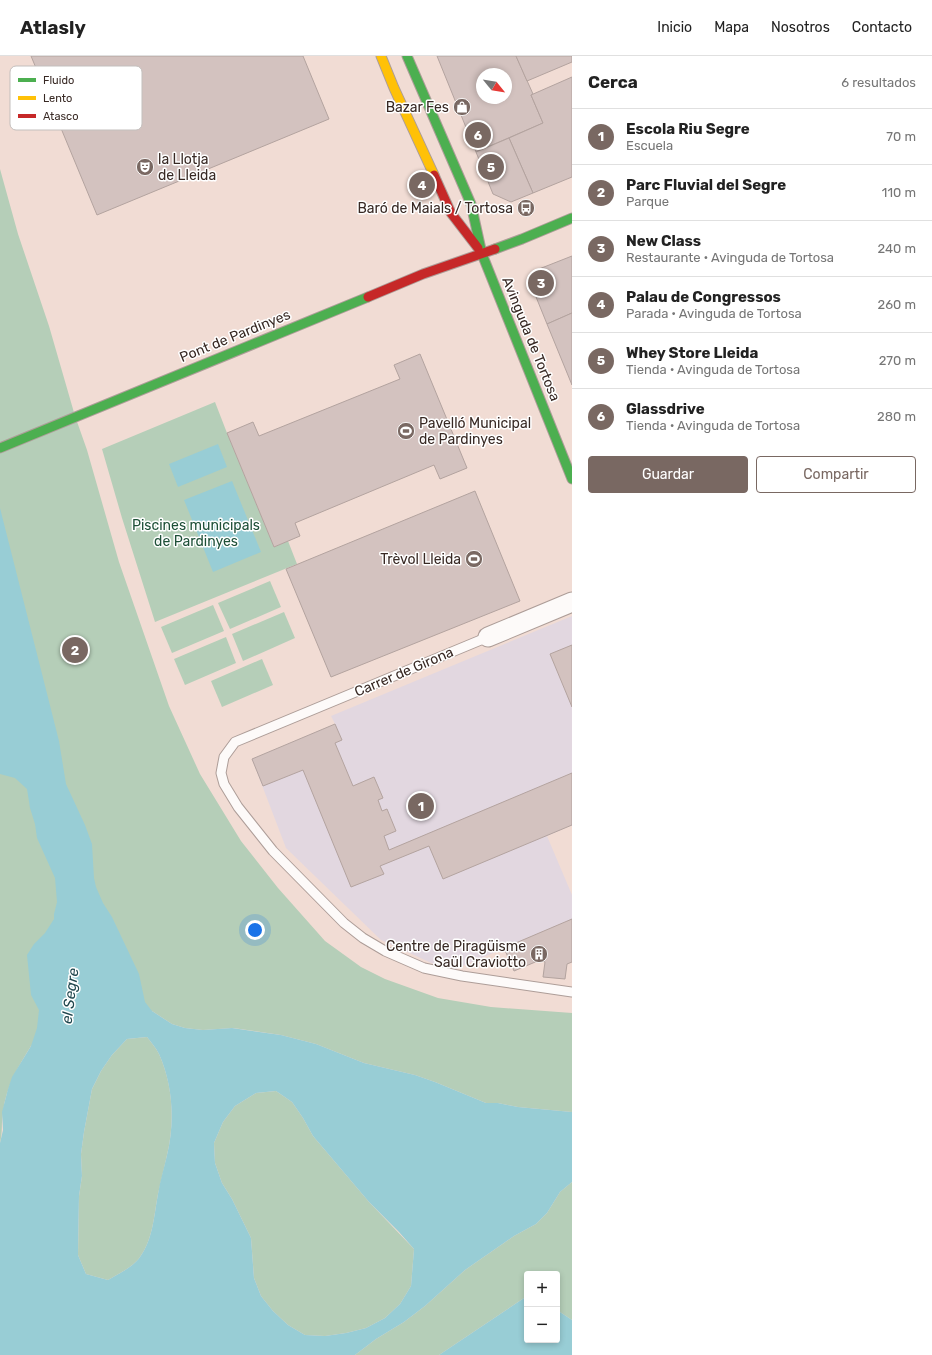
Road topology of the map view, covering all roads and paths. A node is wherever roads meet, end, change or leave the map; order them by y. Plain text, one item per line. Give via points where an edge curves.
1 (381, 56) edge
2 (407, 56) edge
3 (572, 218) edge
4 (482, 254) junction
5 (0, 448) edge
6 (572, 479) edge
7 (572, 602) edge
8 (488, 637) joint
9 (572, 992) edge

1 - 4 street, Avinguda de Tortosa via 451,213
2 - 4 street, Avinguda de Tortosa via 471,204
3 - 4 street, Pont de Pardinyes
4 - 5 street, Pont de Pardinyes via 423,274
4 - 6 street, Avinguda de Tortosa
7 - 8 street, Carrer de Girona
8 - 9 lane, Carrer de Girona via 235,742 224,757 221,773 224,784 238,807 273,851 344,923 363,938 424,968

